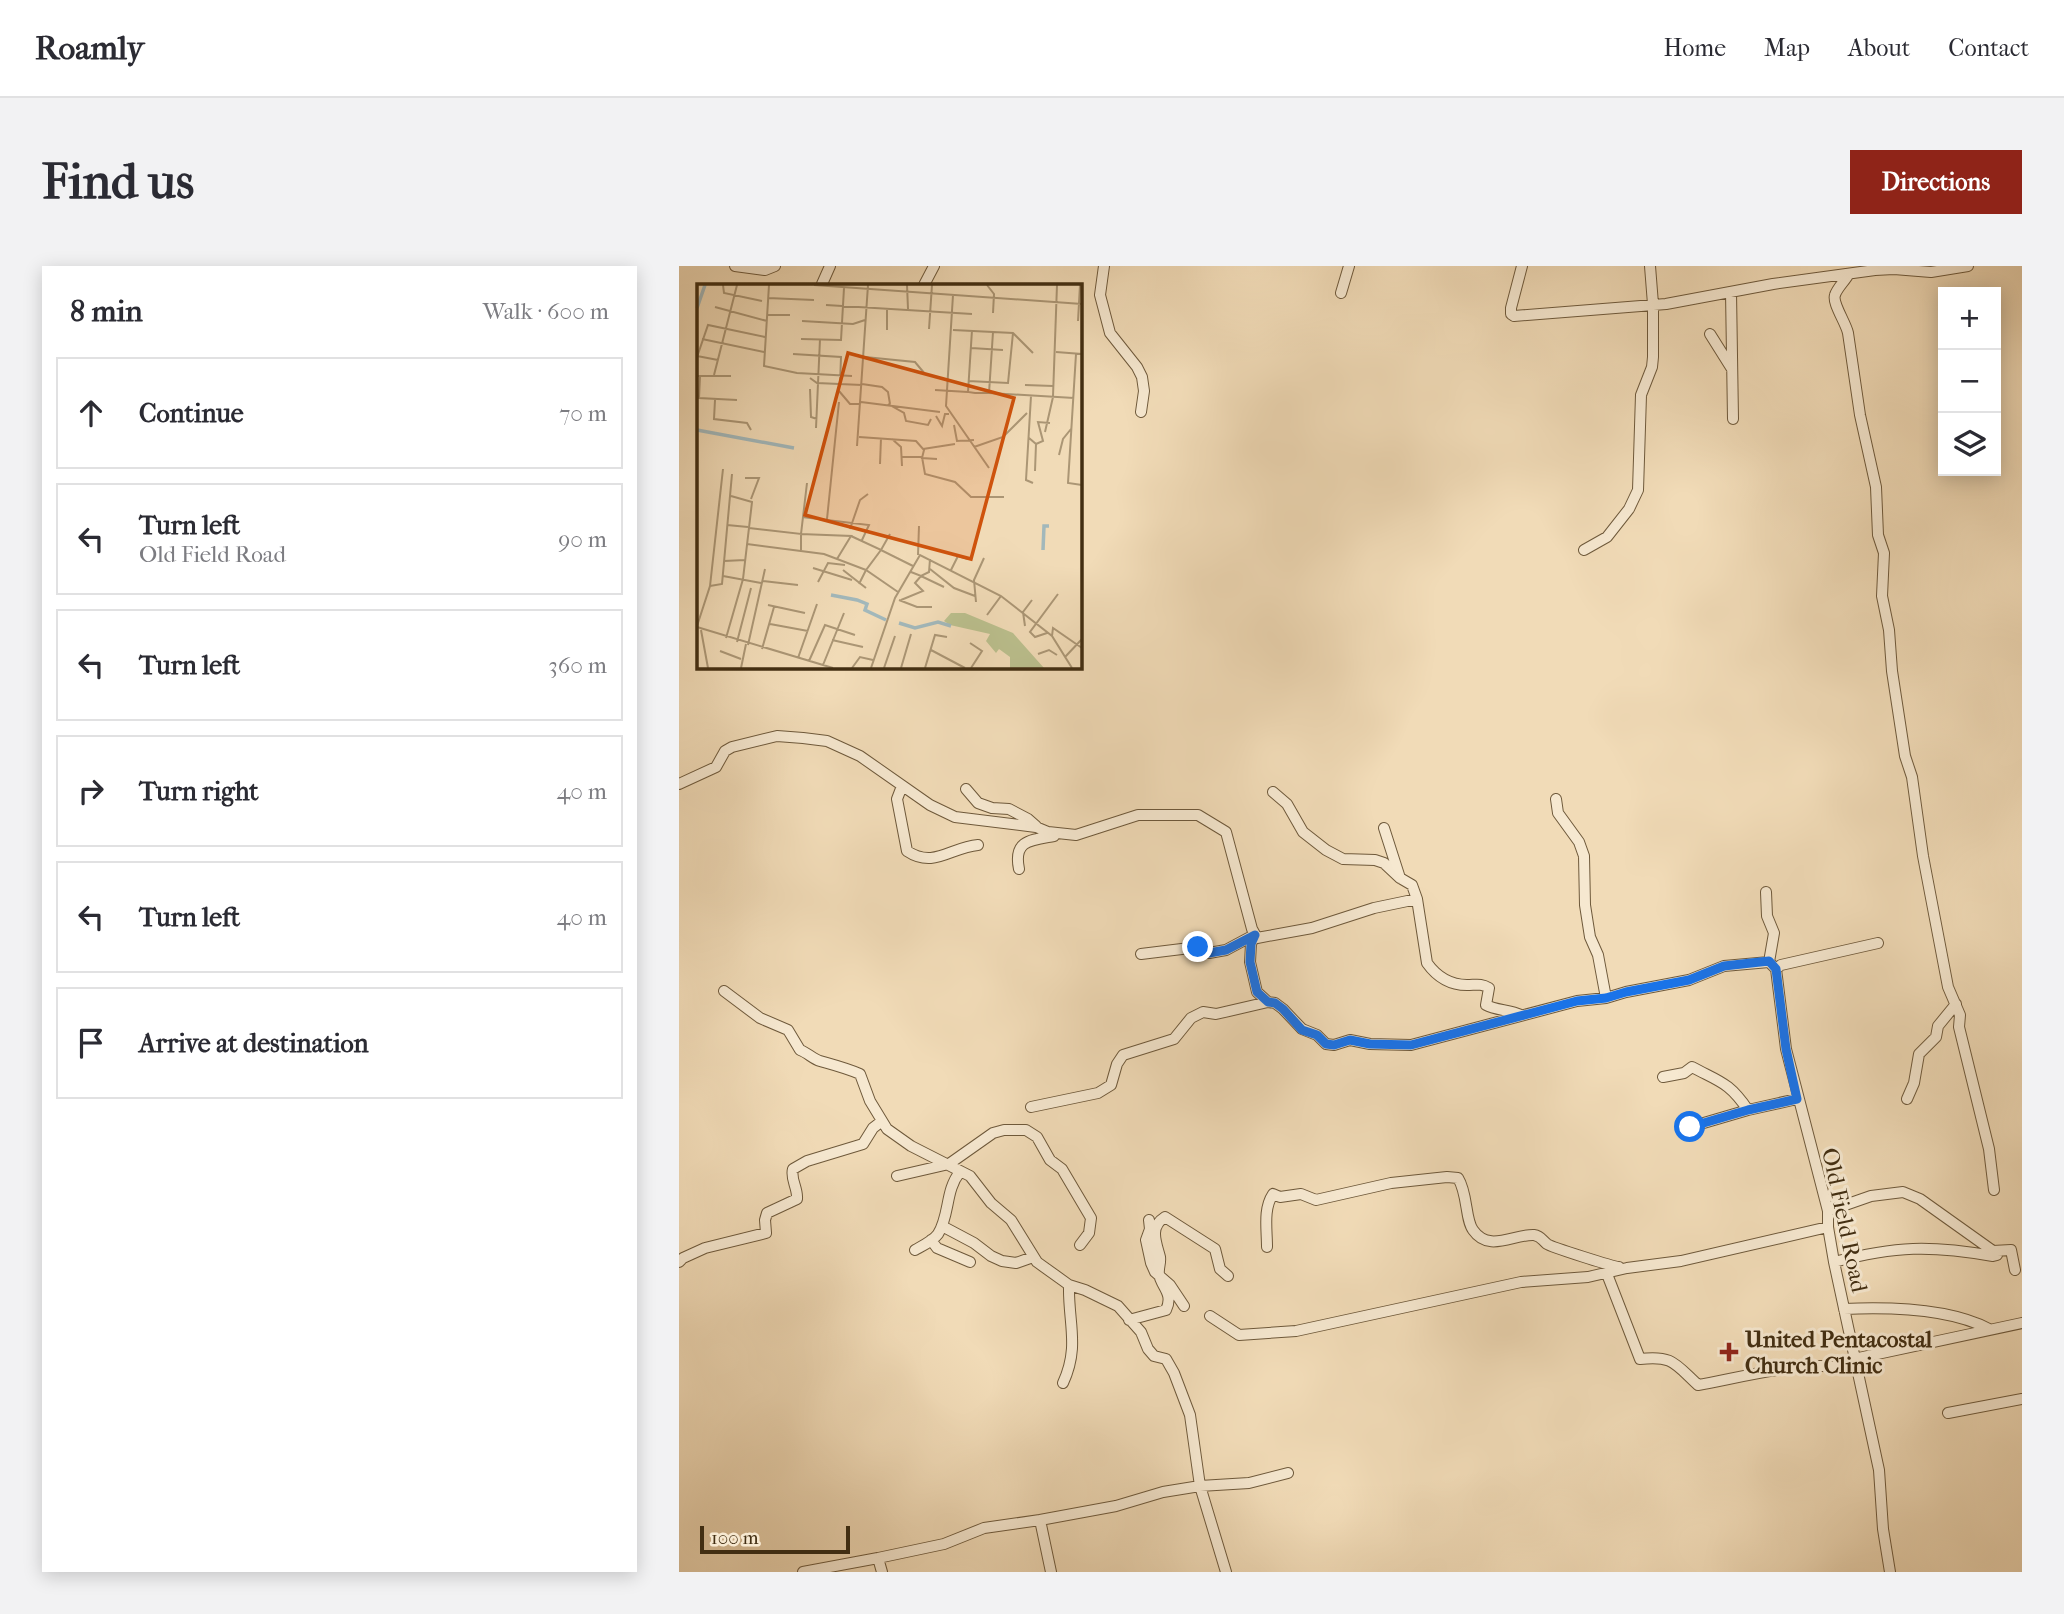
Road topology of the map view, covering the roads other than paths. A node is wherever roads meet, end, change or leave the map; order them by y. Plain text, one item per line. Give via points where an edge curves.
1 (735, 266) edge
2 (775, 266) edge
3 (830, 266) edge
4 (934, 266) edge
5 (1104, 266) edge
6 (1349, 266) edge
7 (1521, 266) edge
8 (1650, 266) edge
9 (1968, 266) edge
10 (1848, 275) junction
11 (822, 284) edge
12 (925, 284) edge
13 (1731, 292) junction
14 (1341, 293) dead end
15 (1653, 304) junction
16 (1710, 334) dead end
17 (1733, 369) junction
18 (1140, 412) dead end
19 (1733, 419) dead end
20 (1584, 550) dead end
21 (679, 784) edge
22 (902, 786) junction
23 (965, 789) dead end
24 (1273, 792) dead end
25 (1556, 799) dead end
26 (1036, 827) junction
27 (1384, 828) dead end
28 (1060, 835) junction
29 (978, 845) dead end
30 (1019, 869) dead end
31 (1400, 878) junction
32 (1766, 892) dead end
33 (1417, 898) junction
34 (1255, 935) junction
35 (1878, 943) dead end
36 (1141, 954) dead end
37 (1773, 965) junction
38 (724, 991) dead end
39 (1606, 998) junction
40 (1268, 1002) junction
41 (1956, 1004) junction
42 (1521, 1015) junction
43 (1663, 1077) dead end
44 (1797, 1099) junction
45 (1907, 1099) dead end
46 (1031, 1107) dead end
47 (1748, 1110) junction
48 (882, 1121) junction
49 (1690, 1127) dead end
50 (949, 1164) junction
51 (960, 1172) junction
52 (897, 1176) dead end
53 (1994, 1190) dead end
54 (1828, 1211) junction
55 (1149, 1220) dead end
56 (942, 1226) junction
57 (1828, 1227) junction
58 (931, 1240) junction
59 (1080, 1245) dead end
60 (1266, 1247) dead end
61 (915, 1250) dead end
62 (2011, 1250) junction
63 (1033, 1257) junction
64 (679, 1262) edge
65 (970, 1262) dead end
66 (1834, 1262) junction
67 (1627, 1268) junction
68 (2015, 1270) dead end
69 (1607, 1274) junction
70 (1159, 1275) junction
71 (1228, 1276) dead end
72 (1069, 1285) junction
73 (1184, 1307) dead end
74 (1844, 1309) junction
75 (1210, 1316) dead end
76 (1129, 1320) junction
77 (2022, 1324) edge
78 (1989, 1329) junction
79 (1854, 1359) junction
80 (1857, 1372) junction
81 (1063, 1383) dead end
82 (2022, 1399) edge
83 (1948, 1413) dead end
84 (1289, 1473) dead end
85 (1200, 1486) junction
86 (1040, 1520) junction
87 (878, 1558) junction
88 (803, 1572) edge
89 (882, 1572) edge
90 (1051, 1572) edge
91 (1226, 1572) edge
92 (1890, 1572) edge

1 - 2 street via 765,270
3 - 11 street
4 - 12 street
5 - 18 street via 1100,295 1110,333 1142,377
6 - 14 street
7 - 15 street via 1511,308 1514,316
8 - 15 street
9 - 10 street
10 - 13 street
10 - 41 street via 1835,294 1835,303 1848,333 1875,487 1884,553 1882,596 1905,756 1948,987
13 - 15 street
13 - 17 street
15 - 20 street via 1652,367 1641,395 1639,490 1607,537
16 - 17 street
17 - 19 street
21 - 22 street via 716,767 732,747 777,736 827,741 860,756
22 - 26 street via 955,817
22 - 29 street via 897,799 907,851 917,858 932,859
23 - 26 street via 978,803 1009,809
24 - 31 street via 1287,804 1303,832 1326,850 1343,859 1384,863
25 - 39 street via 1558,813 1584,856 1585,905
26 - 28 street
27 - 31 street
28 - 30 street via 1022,845
28 - 34 street via 1076,835 1138,815 1198,816 1226,832
31 - 33 street via 1412,885
32 - 37 street, Old Field Road via 1767,916 1774,933
33 - 34 street via 1312,928
33 - 42 street via 1427,963 1433,972 1451,983 1483,984 1489,988 1486,1005
34 - 36 street via 1209,953 1198,947
34 - 40 street via 1252,976 1257,992
35 - 37 street
37 - 39 street via 1724,966 1689,980
37 - 44 street, Old Field Road
38 - 48 street via 760,1018 788,1030 800,1050 817,1061 860,1074
39 - 42 street
40 - 42 street via 1283,1009 1302,1030 1334,1045 1350,1040 1411,1045
40 - 46 street via 1216,1014 1202,1012 1174,1039 1123,1055 1111,1085 1098,1093
41 - 45 street via 1938,1026 1937,1037 1919,1054
41 - 53 street
43 - 47 street via 1692,1067 1722,1080
44 - 47 street
44 - 54 street, Old Field Road
47 - 49 street
48 - 50 street via 905,1142
48 - 64 street via 863,1144 793,1169 797,1199 767,1213 766,1233 705,1248
50 - 51 street
50 - 52 street
50 - 59 street via 993,1133 1026,1130 1062,1169 1091,1218 1089,1233
51 - 56 street via 949,1191
51 - 63 street via 970,1176 1011,1220
54 - 57 street, Old Field Road
54 - 62 street via 1871,1196 1903,1192 1993,1251
55 - 70 street via 1146,1247
56 - 58 street
56 - 63 street via 1002,1261 1016,1263
57 - 66 street, Old Field Road
57 - 67 street via 1681,1261
58 - 61 street
58 - 65 street via 937,1248
60 - 67 street via 1266,1211 1273,1194 1301,1194 1316,1200 1391,1183 1447,1177 1458,1178 1464,1187 1472,1229 1482,1238 1490,1242 1533,1235 1611,1267
62 - 66 street via 1993,1256 1905,1248
62 - 68 street
63 - 72 street
66 - 74 street, Old Field Road
67 - 69 street
69 - 75 street via 1521,1282 1284,1332 1239,1335
69 - 80 street via 1640,1359 1661,1356 1698,1385 1826,1366
70 - 71 street via 1161,1261 1154,1238 1165,1217 1215,1249 1220,1269
70 - 73 street via 1171,1284
70 - 76 street via 1167,1289 1166,1310
72 - 76 street via 1118,1306
72 - 81 street via 1074,1347
74 - 78 street via 1942,1314
74 - 79 street, Old Field Road
76 - 85 street via 1148,1349 1166,1359 1174,1373 1190,1415
77 - 78 street
78 - 79 street
79 - 80 street, Old Field Road
80 - 92 street, Old Field Road via 1879,1470
82 - 83 street
84 - 85 street via 1249,1483
85 - 86 street
85 - 91 street
86 - 87 street via 984,1528 944,1544
86 - 90 street
87 - 88 street
87 - 89 street

